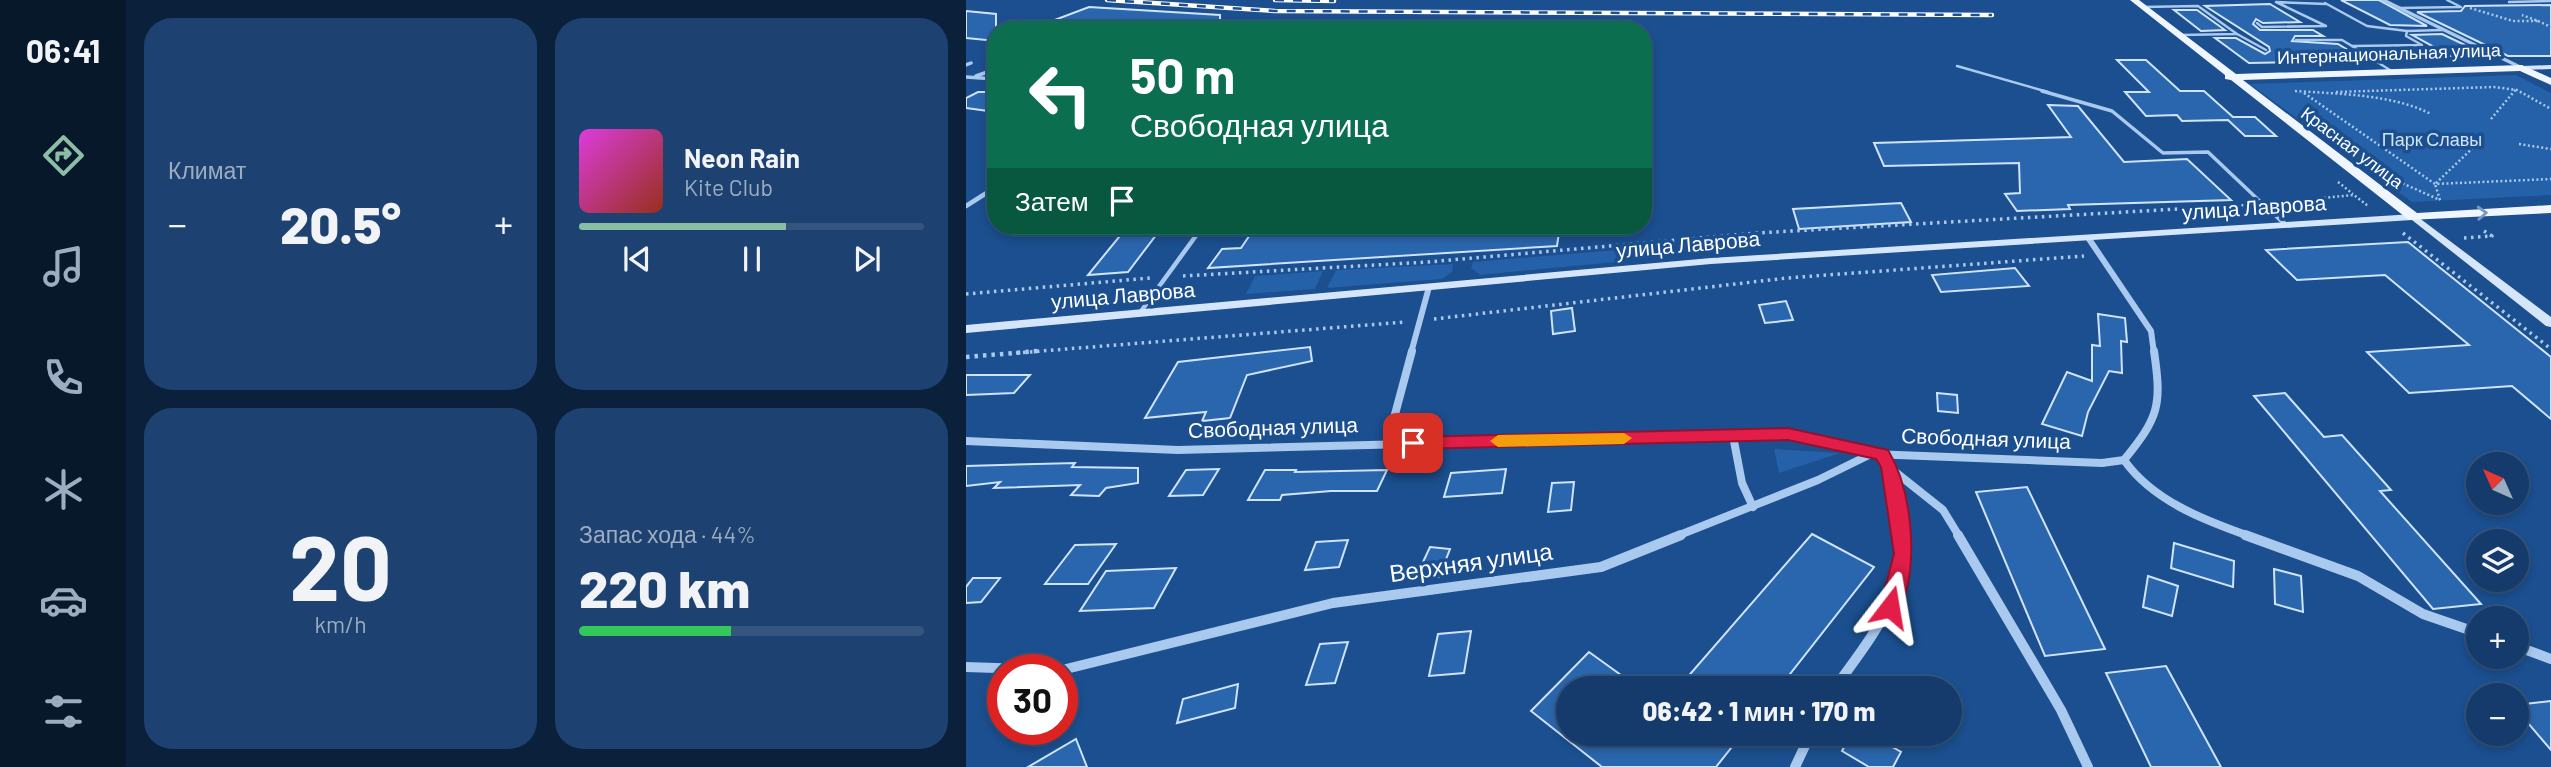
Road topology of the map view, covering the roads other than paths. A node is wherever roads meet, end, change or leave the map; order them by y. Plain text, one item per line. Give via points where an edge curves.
1 (2319, 0) edge
2 (2383, 0) edge
3 (2447, 0) edge
4 (2551, 1) edge
5 (2509, 2) dead end
6 (2138, 3) edge
7 (2326, 4) junction
8 (2399, 8) junction
9 (2257, 23) dead end
10 (2443, 30) junction
11 (2407, 31) junction
12 (2237, 34) junction
13 (2177, 35) junction
14 (2296, 40) dead end
15 (2352, 46) junction
16 (2266, 50) dead end
17 (1957, 66) dead end
18 (2551, 67) edge
19 (2522, 68) junction
20 (987, 72) edge
21 (2393, 72) junction
22 (2229, 76) junction
23 (966, 77) edge
24 (972, 78) junction
25 (987, 79) edge
26 (2551, 82) edge
27 (987, 193) edge
28 (966, 206) edge
29 (2551, 209) edge
30 (2414, 217) junction
31 (2285, 224) junction
32 (1196, 235) edge
33 (2089, 239) junction
34 (1429, 287) junction
35 (1139, 314) junction
36 (2551, 323) edge
37 (966, 329) edge
38 (1732, 436) junction
39 (966, 441) edge
40 (1387, 444) junction
41 (1871, 454) junction
42 (1882, 454) junction
43 (2124, 460) junction
44 (1889, 467) junction
45 (1753, 507) junction
46 (2466, 629) edge
47 (2529, 651) edge
48 (2551, 659) edge
49 (1078, 666) edge
50 (966, 667) edge
51 (987, 668) edge
52 (1843, 676) edge
53 (1805, 746) edge
54 (1795, 767) edge
55 (2088, 767) edge

1 - 7 lane
2 - 8 street
3 - 8 lane via 2461,6
4 - 5 lane
6 - 12 lane via 2198,6
6 - 13 main road, Красная улица
7 - 9 lane via 2276,2 2291,14 2307,14 2326,26 2262,27
7 - 11 lane via 2368,26
8 - 10 street
10 - 11 lane
10 - 19 street
11 - 15 lane via 2406,36 2422,45
12 - 13 lane
12 - 16 lane
13 - 22 main road, Красная улица
14 - 15 lane via 2342,40
15 - 21 lane
17 - 31 lane via 2112,111 2163,153 2208,152
18 - 19 main road, Интернациональная улица
19 - 21 main road, Интернациональная улица
19 - 26 main road
20 - 24 street
21 - 22 main road, Интернациональная улица
22 - 30 main road, Красная улица
23 - 24 street
24 - 25 street
27 - 28 street
30 -> 29 main road
30 - 31 main road, улица Лаврова
30 - 36 main road, Красная улица
31 - 33 main road, улица Лаврова
32 - 35 lane
33 - 34 main road, улица Лаврова via 1711,261
33 - 43 street via 2151,331 2159,388 2151,427
34 - 35 main road, улица Лаврова
34 - 40 street
35 - 37 main road, улица Лаврова
38 - 40 street, Свободная улица
38 - 41 street, Свободная улица via 1788,434
38 - 45 street via 1742,483
39 - 40 street, Свободная улица via 1178,450
41 - 42 street, Свободная улица
41 - 45 street, Верхняя улица
42 - 43 street, Свободная улица via 2102,463
42 - 44 street
43 - 46 street via 2136,477 2196,516 2358,576 2423,614
44 - 52 street via 1904,554 1890,607
44 - 55 street via 1943,510 2061,710
45 - 49 street, Верхняя улица via 1601,567 1333,603
47 - 48 street
50 - 51 street, Верхняя улица
53 - 54 street

